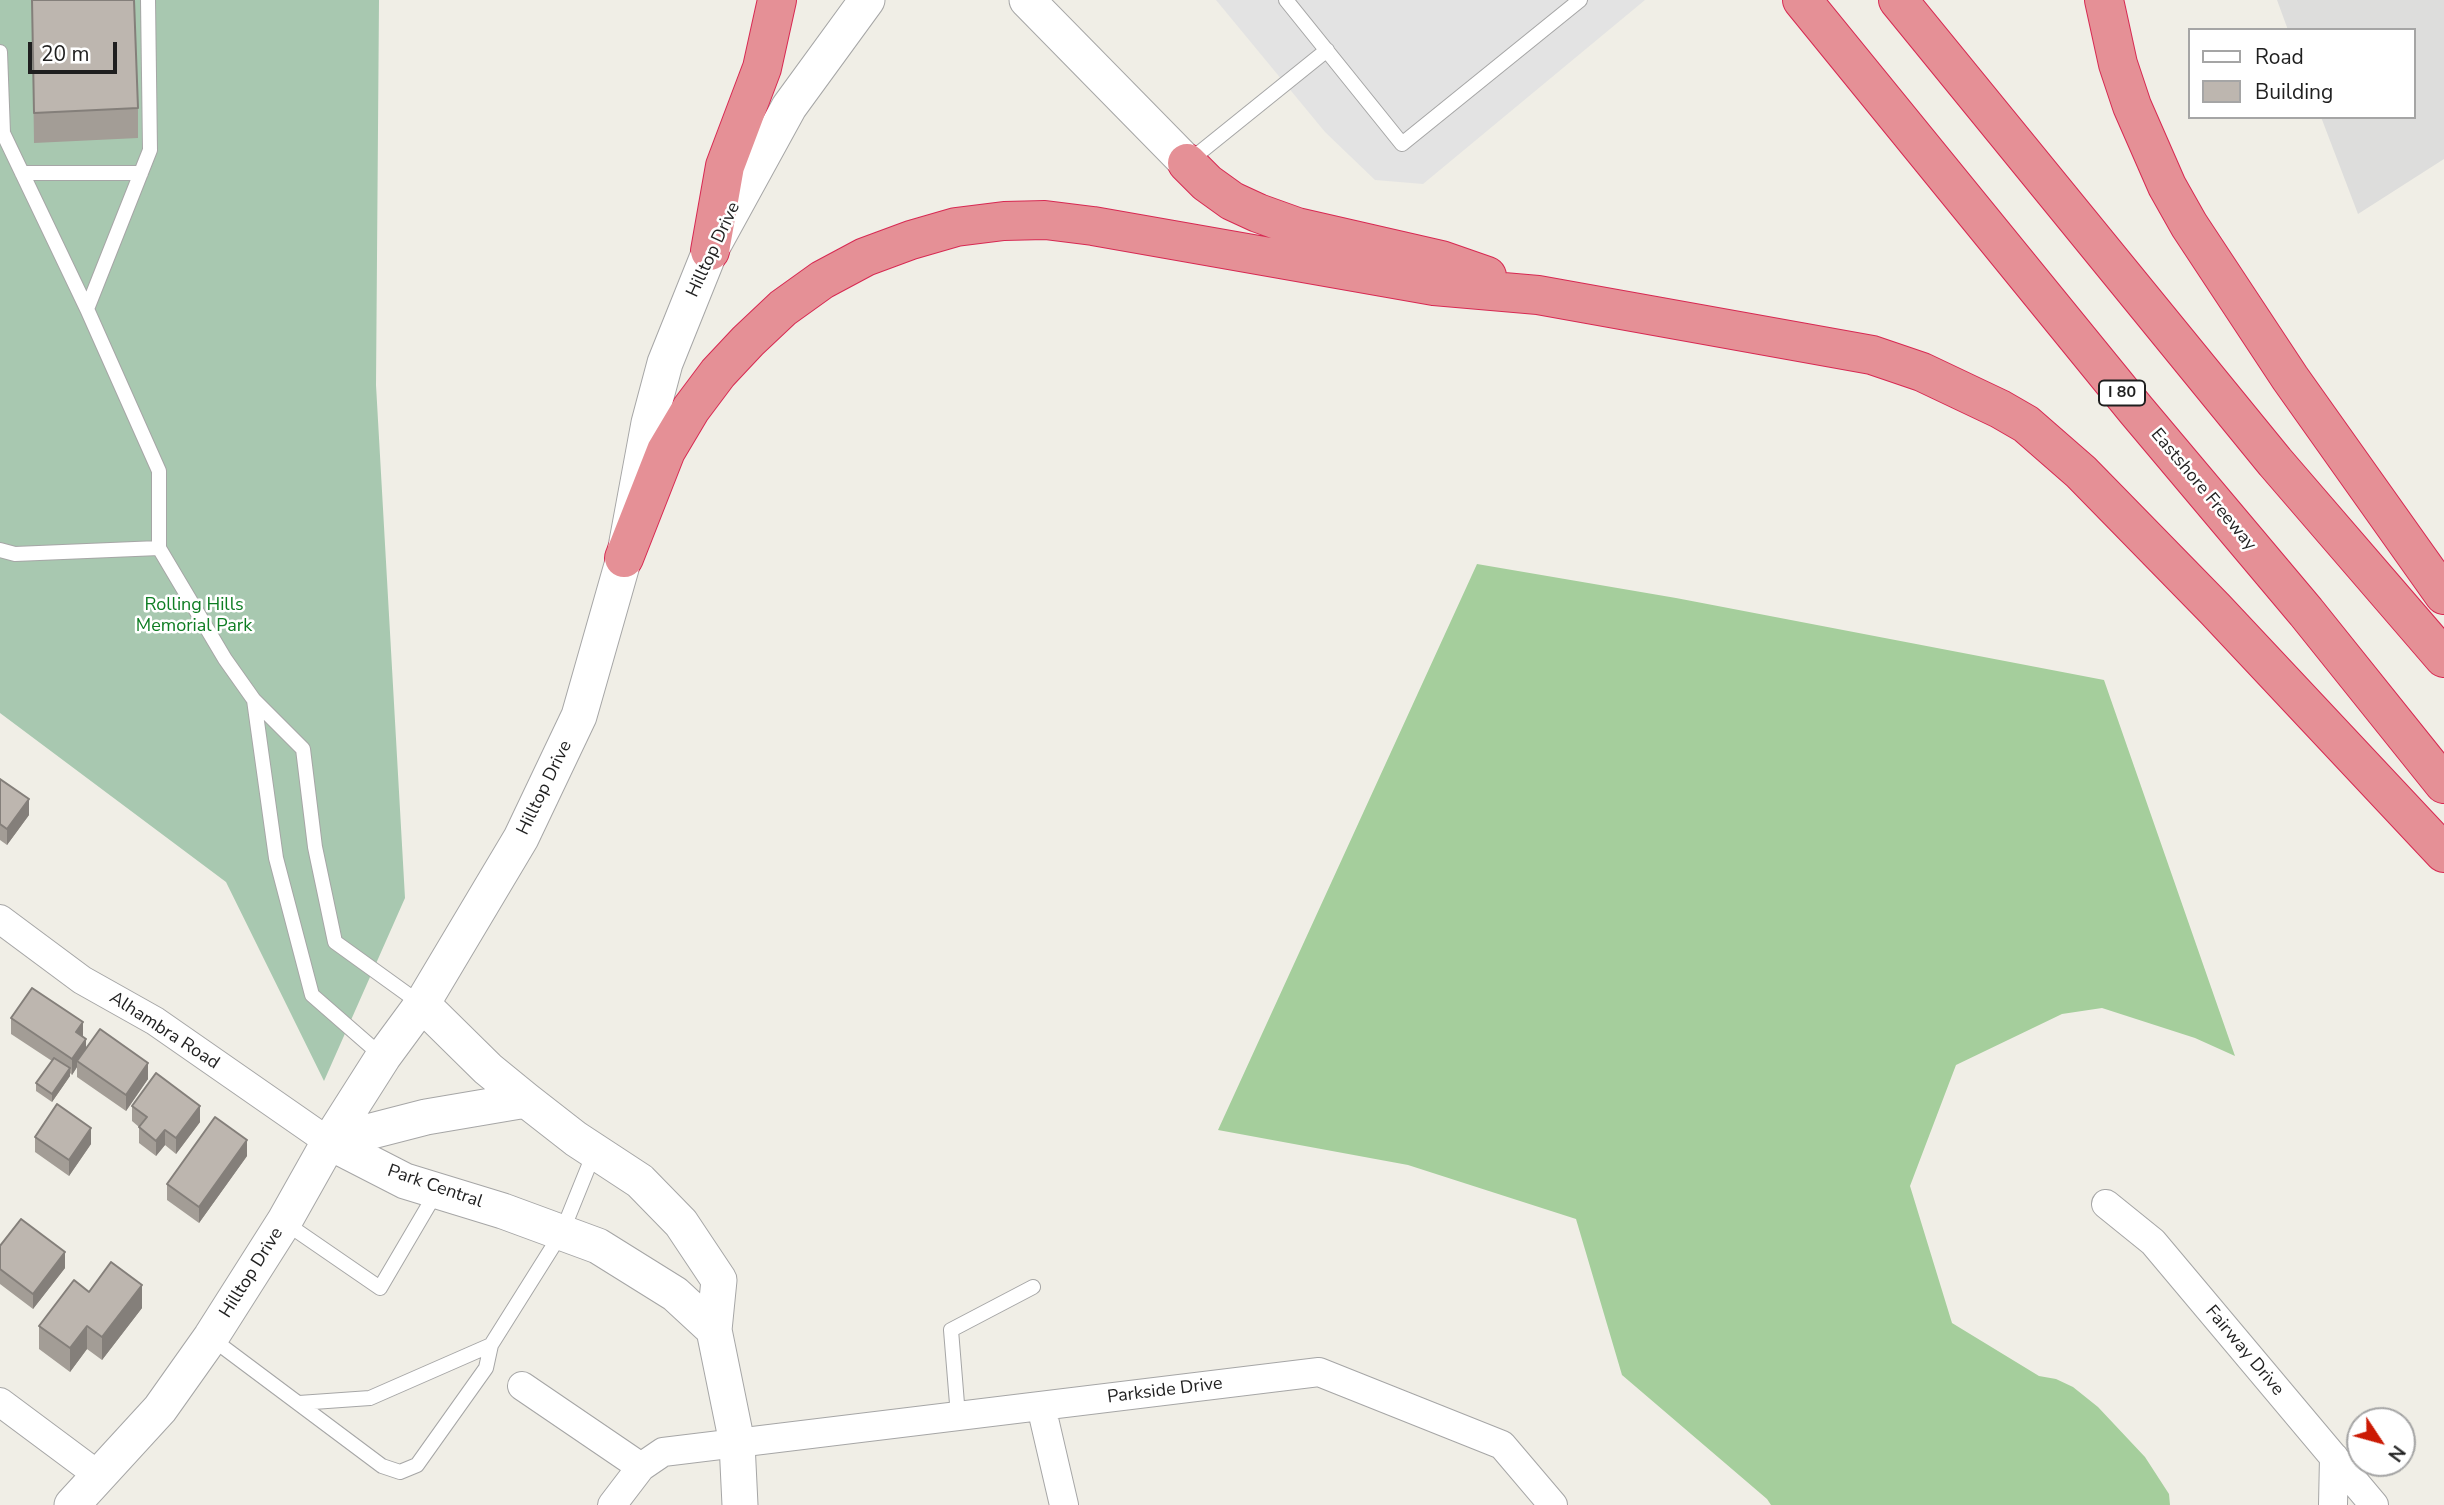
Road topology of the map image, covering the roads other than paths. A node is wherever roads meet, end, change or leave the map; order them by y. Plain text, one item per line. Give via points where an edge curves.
1 (148, 0) edge
2 (777, 0) edge
3 (867, 0) edge
4 (1027, 0) edge
5 (1286, 0) edge
6 (1580, 0) edge
7 (1802, 0) edge
8 (1898, 0) edge
9 (2104, 0) edge
10 (1327, 50) junction
11 (0, 52) edge
12 (1187, 163) junction
13 (22, 173) junction
14 (141, 173) junction
15 (710, 251) junction
16 (1538, 295) junction
17 (87, 309) junction
18 (159, 548) junction
19 (0, 550) edge
20 (624, 558) junction
21 (2444, 595) edge
22 (2444, 658) edge
23 (254, 700) junction
24 (2444, 784) edge
25 (2444, 853) edge
26 (0, 919) edge
27 (422, 1004) junction
28 (383, 1058) junction
29 (526, 1100) junction
30 (329, 1142) junction
31 (595, 1151) junction
32 (438, 1191) junction
33 (2106, 1204) dead end
34 (284, 1223) junction
35 (562, 1232) junction
36 (1033, 1286) dead end
37 (714, 1330) junction
38 (211, 1337) junction
39 (491, 1345) junction
40 (523, 1386) dead end
41 (0, 1402) edge
42 (299, 1403) junction
43 (1041, 1405) junction
44 (958, 1416) junction
45 (737, 1443) junction
46 (2334, 1457) junction
47 (641, 1467) junction
48 (98, 1475) junction
49 (72, 1505) edge
50 (612, 1505) edge
51 (740, 1505) edge
52 (1064, 1505) edge
53 (1553, 1505) edge
54 (2333, 1505) edge
55 (2374, 1505) edge

1 - 14 lane via 150,150
2 - 15 highway via 762,68 725,166
3 - 15 street, Hilltop Drive via 789,107
4 - 12 street
5 - 10 lane
6 - 10 lane via 1402,144
7 - 24 highway, Eastshore Freeway / I 80
8 - 22 highway via 2275,461
9 - 21 highway via 2132,106 2184,215 2290,378
10 - 12 lane
11 - 13 lane via 3,133
12 - 16 highway via 1232,201 1258,213 1297,227 1441,260
13 - 14 lane
13 - 17 lane
14 - 17 lane
15 - 20 street, Hilltop Drive via 665,363
16 - 20 highway via 1434,286 1045,220 1004,220 911,240 864,257 822,280 783,308 740,349 691,409 666,451
16 - 25 highway via 1872,355 1922,373 2017,419 2081,472 2215,608
17 - 18 lane via 159,471
18 - 19 lane via 15,555
18 - 23 lane
20 - 27 street, Hilltop Drive via 579,716 521,838
23 - 27 lane via 303,749 315,847 335,942
23 - 28 lane via 276,858 312,995
26 - 30 street, Alhambra Road via 82,980 155,1021
27 - 28 street, Hilltop Drive
27 - 29 street
28 - 30 street, Hilltop Drive
29 - 30 street via 426,1117
29 - 31 street
30 - 32 street, Park Central via 405,1181
30 - 34 street, Hilltop Drive
31 - 35 lane
31 - 37 street via 640,1181 681,1223 719,1280
32 - 34 lane via 380,1288
32 - 35 street, Park Central
33 - 46 street, Fairway Drive via 2153,1242
34 - 38 street, Hilltop Drive
35 - 37 street, Park Central via 598,1246 675,1294
35 - 39 lane
36 - 44 lane via 951,1330
37 - 45 street
38 - 42 lane
38 - 48 street, Hilltop Drive via 160,1409
39 - 42 lane via 370,1398
39 - 42 lane via 486,1368 417,1465 400,1472 382,1466
40 - 47 street
41 - 48 street
43 - 44 street, Parkside Drive
43 - 52 street
43 - 53 street, Parkside Drive via 1319,1373 1502,1445
44 - 45 street, Parkside Drive
45 - 47 street, Parkside Drive via 663,1452
45 - 51 street
46 - 54 street
46 - 55 street, Fairway Drive
47 - 50 street
48 - 49 street, Hilltop Drive

